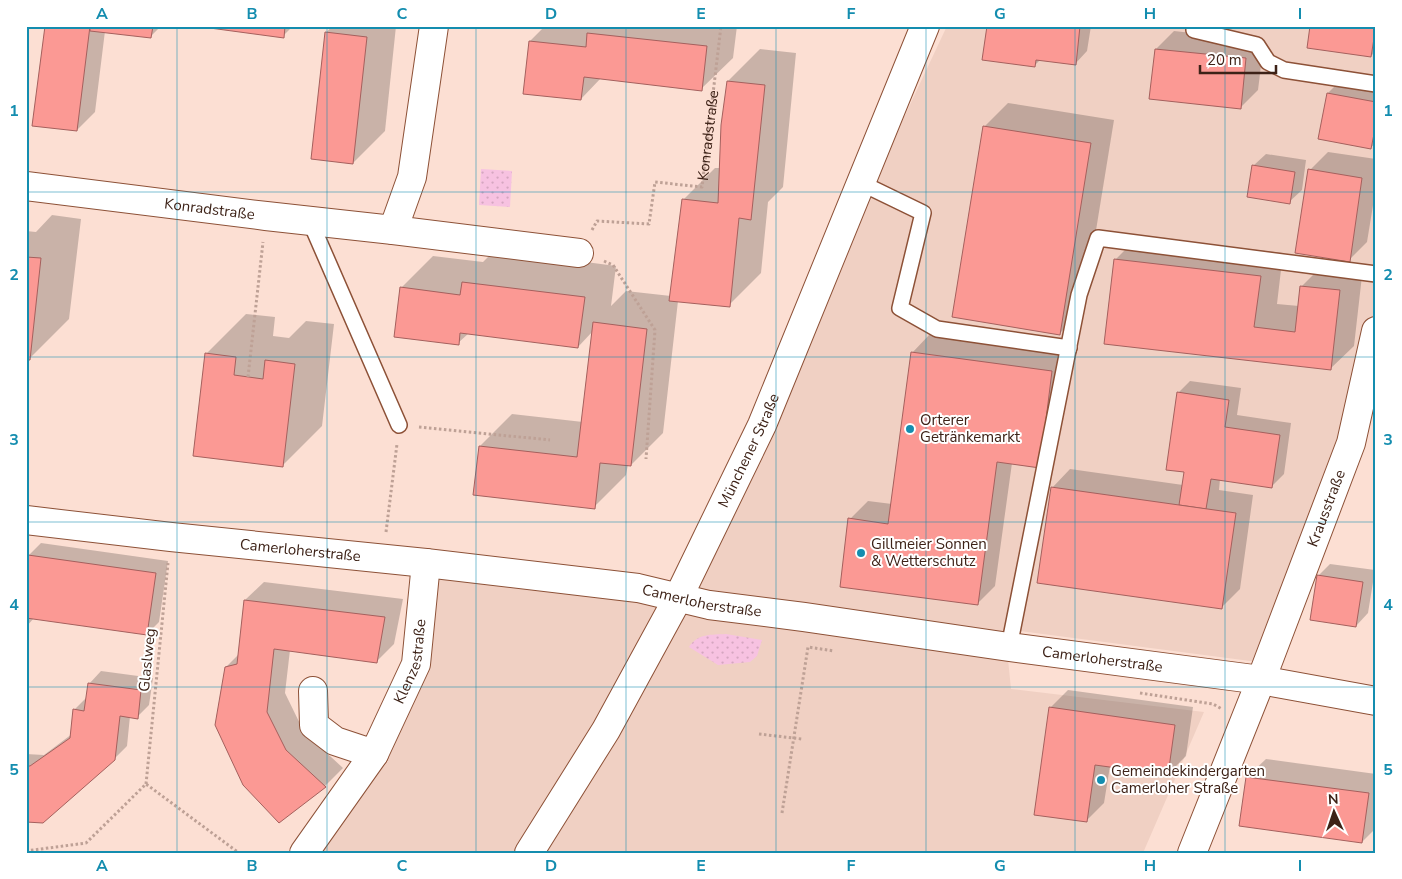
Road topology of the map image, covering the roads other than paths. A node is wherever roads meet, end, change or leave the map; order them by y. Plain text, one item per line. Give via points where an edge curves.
1 (434, 26) edge
2 (925, 26) edge
3 (1194, 30) dead end
4 (1376, 84) edge
5 (861, 183) junction
6 (26, 186) edge
7 (310, 221) junction
8 (393, 230) junction
9 (579, 253) road end
10 (1376, 274) edge
11 (1376, 332) edge
12 (1069, 348) junction
13 (399, 425) road end
14 (26, 520) edge
15 (426, 563) junction
16 (678, 598) junction
17 (1009, 647) junction
18 (1261, 680) junction
19 (313, 691) dead end
20 (1376, 701) edge
21 (374, 754) junction
22 (304, 853) edge
23 (529, 853) edge
24 (1192, 853) edge

1 - 8 street via 412,177
2 - 5 street, Münchener Straße
3 - 4 lane via 1257,45 1268,62 1284,70
5 - 12 lane via 923,213 900,308 937,329
5 - 16 street, Münchener Straße via 762,425
6 - 7 street, Konradstraße
7 - 8 street, Konradstraße
7 - 13 lane
8 - 9 street, Konradstraße
10 - 12 lane via 1098,238 1080,295
11 - 18 street, Krausstraße via 1351,443
12 - 17 lane
14 - 15 street, Camerloherstraße
15 - 16 street, Camerloherstraße via 638,588
15 - 21 street, Klenzestraße via 416,664
16 - 17 street, Camerloherstraße
16 - 23 street, Münchener Straße via 606,730
17 - 18 street, Camerloherstraße
18 - 20 street, Camerloherstraße
18 - 24 street, Krausstraße
19 - 21 street via 314,725 335,741
21 - 22 street, Klenzestraße

